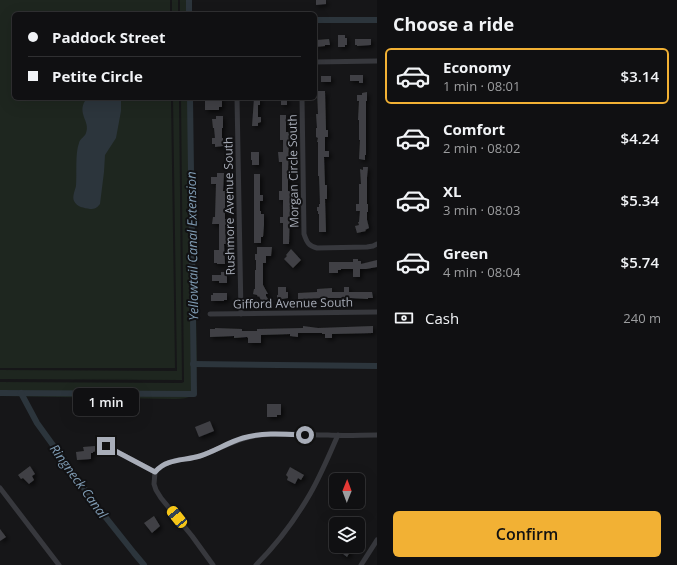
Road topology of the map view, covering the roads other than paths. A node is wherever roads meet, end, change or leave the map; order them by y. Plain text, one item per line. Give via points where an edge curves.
1 (377, 61) edge
2 (317, 62) edge
3 (237, 100) edge
4 (302, 100) edge
5 (377, 244) edge
6 (377, 312) edge
7 (210, 314) dead end
8 (241, 314) junction
9 (338, 435) junction
10 (377, 435) edge
11 (106, 446) dead end
12 (155, 472) junction
13 (0, 488) edge
14 (377, 540) edge
15 (59, 565) edge
16 (213, 565) edge
17 (256, 565) edge
18 (361, 565) edge

1 - 2 street
3 - 8 street, Rushmore Avenue South
4 - 5 street, Morgan Circle South via 306,241 317,248 367,247
6 - 8 street, Gifford Avenue South
7 - 8 street, Gifford Avenue South
9 - 10 street
9 - 12 street via 254,436 201,455 166,463
9 - 17 street via 315,485 298,514
11 - 12 street
12 - 16 street via 156,490
13 - 15 street
14 - 18 street

